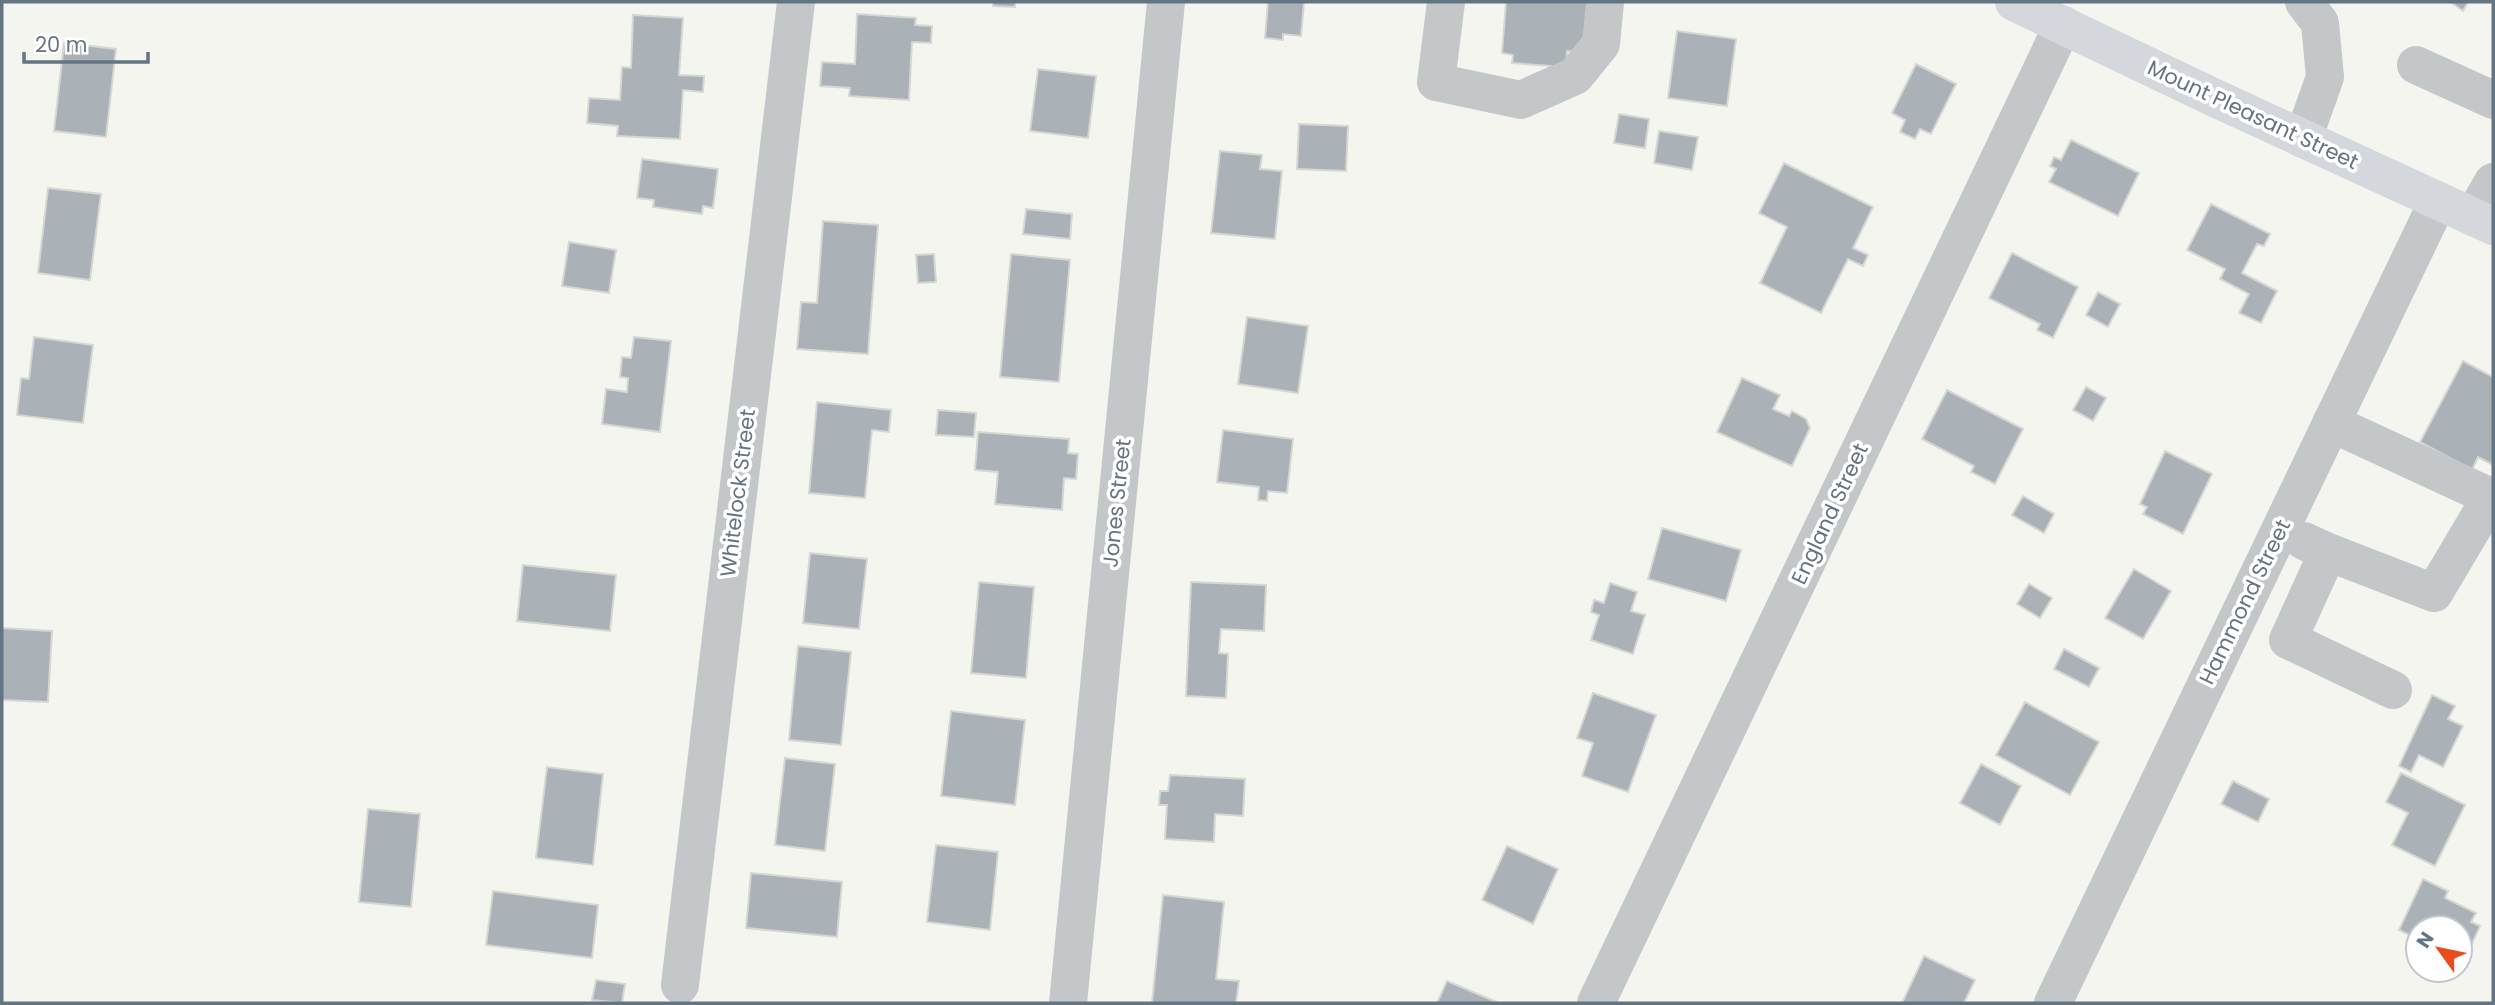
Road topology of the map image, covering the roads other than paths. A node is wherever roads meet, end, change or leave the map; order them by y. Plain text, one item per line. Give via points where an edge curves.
1 (796, 2) edge
2 (1166, 2) edge
3 (1446, 2) edge
4 (1605, 2) edge
5 (2014, 2) edge
6 (2304, 2) edge
7 (2063, 25) junction
8 (2416, 65) dead end
9 (2493, 100) edge
10 (2303, 139) junction
11 (2493, 181) edge
12 (2438, 201) junction
13 (2483, 222) edge
14 (2332, 423) junction
15 (2280, 531) junction
16 (2328, 552) junction
17 (2393, 690) dead end
18 (680, 985) dead end
19 (1068, 1003) edge
20 (1597, 1003) edge
21 (2053, 1003) edge

1 - 18 street, Whitelock Street
2 - 19 street, Jones Street
3 - 4 street via 1436,82 1521,100 1574,76 1601,44
5 - 7 main road, Mount Pleasant Street
6 - 10 street via 2320,23 2325,77
7 - 10 main road, Mount Pleasant Street
7 - 20 street, England Street
8 - 9 street
10 - 12 main road, Mount Pleasant Street
11 - 13 street
12 - 13 main road, Mount Pleasant Street
12 - 14 street, Hammond Street
14 - 15 street, Hammond Street
14 - 16 street via 2491,496 2434,593
15 - 16 street
15 - 21 street, Hammond Street
16 - 17 street via 2288,640

